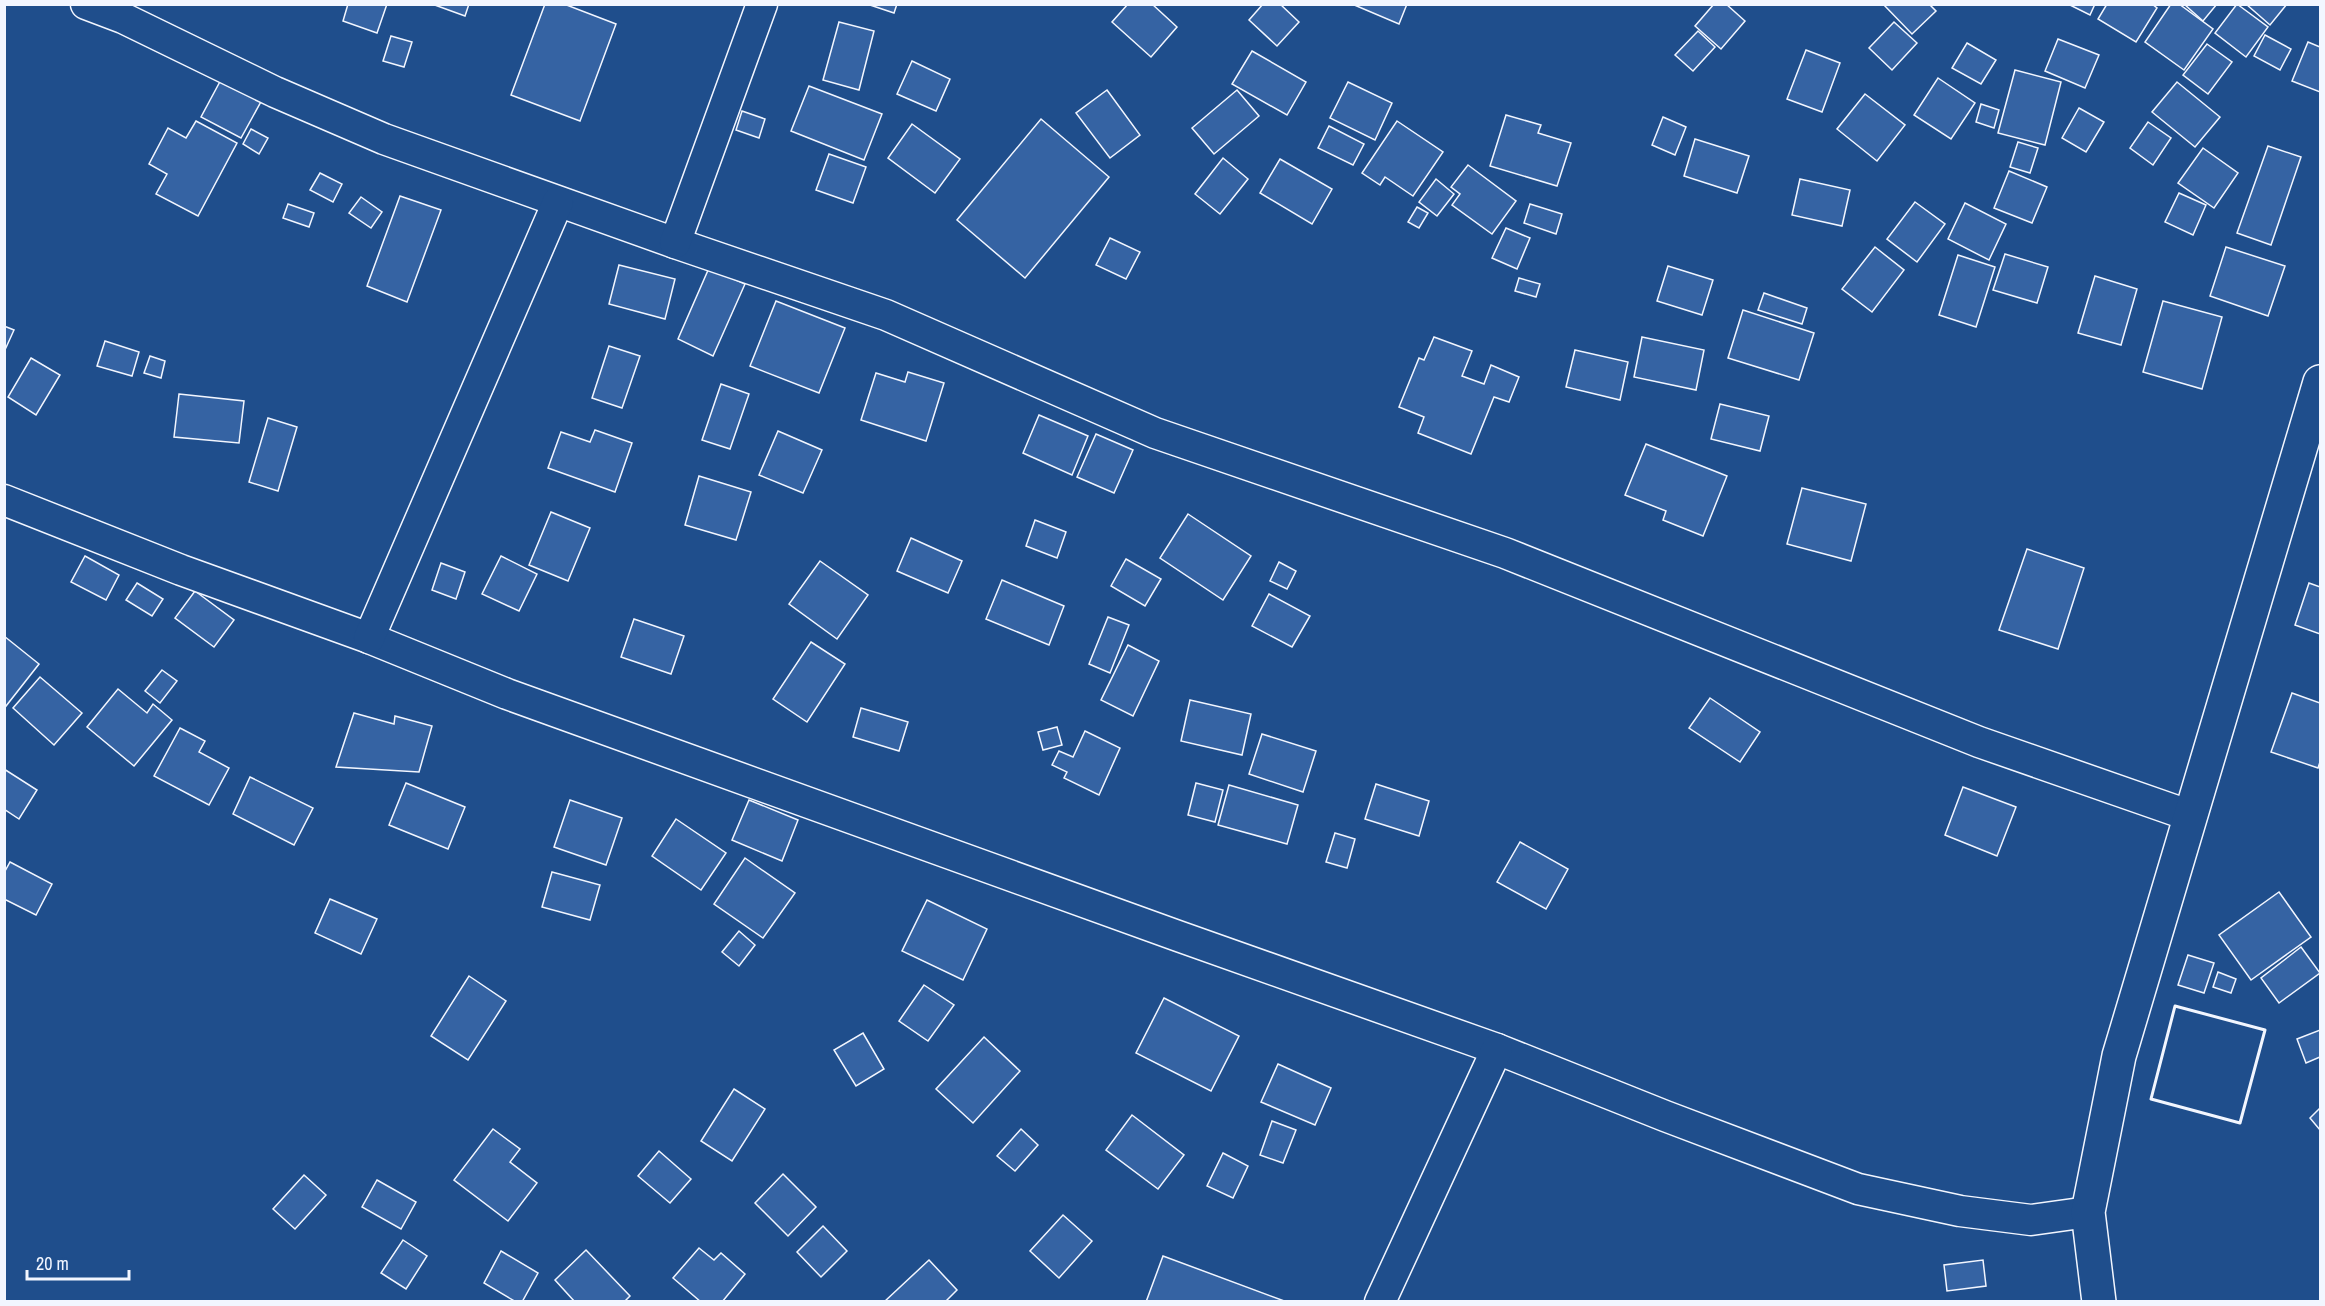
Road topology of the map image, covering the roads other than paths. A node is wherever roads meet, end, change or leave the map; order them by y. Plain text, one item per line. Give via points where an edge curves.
1 (86, 4) edge
2 (762, 4) edge
3 (558, 202) junction
4 (675, 243) junction
5 (2320, 382) edge
6 (4, 500) edge
7 (369, 638) junction
8 (2191, 816) junction
9 (1497, 1049) junction
10 (2088, 1212) junction
11 (1380, 1302) edge
12 (2099, 1302) edge

1 - 3 street via 384,139
2 - 4 street
3 - 4 street
3 - 7 street
4 - 8 street via 886,315 1155,433 1505,554 1979,742
5 - 8 main road
6 - 7 street
7 - 9 street via 507,694 741,780
8 - 10 main road via 2119,1056
9 - 10 street via 1858,1189 1960,1211 2031,1220
9 - 11 street
10 - 12 main road

